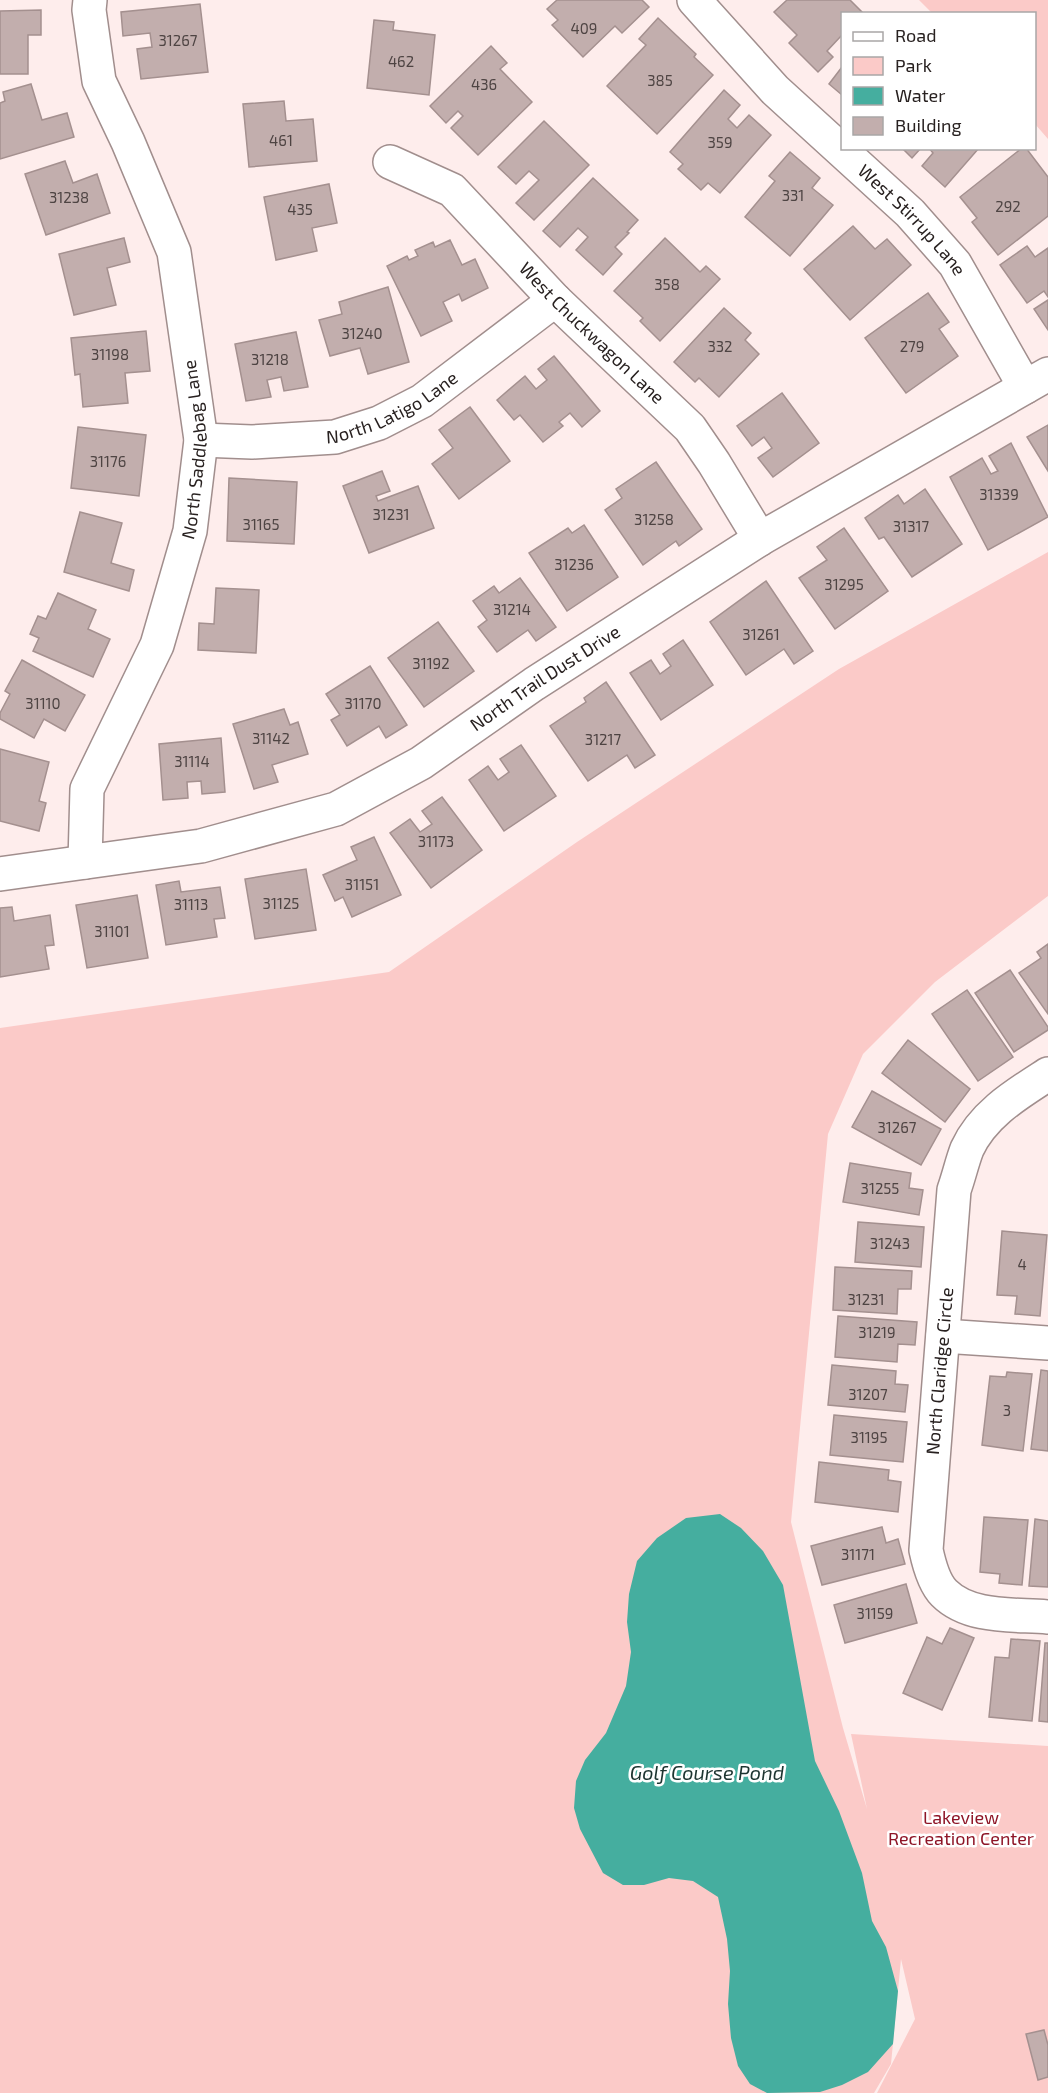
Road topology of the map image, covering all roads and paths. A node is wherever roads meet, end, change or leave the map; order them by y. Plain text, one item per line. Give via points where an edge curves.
1 (90, 0) edge
2 (694, 0) edge
3 (390, 162) dead end
4 (555, 300) junction
5 (1036, 380) edge
6 (201, 440) junction
7 (760, 538) junction
8 (85, 862) junction
9 (0, 874) edge
10 (1048, 1074) edge
11 (943, 1336) junction
12 (1048, 1343) edge
13 (1048, 1617) edge

1 - 6 street, North Saddlebag Lane via 99,81 174,252
2 - 5 street, West Stirrup Lane via 775,90 910,213 955,264
3 - 4 street, West Chuckwagon Lane via 452,190
4 - 6 street, North Latigo Lane via 422,401 379,423 334,437 252,442
4 - 7 street, West Chuckwagon Lane via 690,428
5 - 7 street, North Trail Dust Drive
6 - 8 street, North Saddlebag Lane via 190,531 157,645 87,789
7 - 8 street, North Trail Dust Drive via 534,684 421,764 336,809 201,846
8 - 9 street, North Trail Dust Drive
10 - 11 street, North Claridge Circle via 1003,1103 982,1125 968,1148 954,1190
11 - 12 street
11 - 13 street, North Claridge Circle via 926,1550 931,1571 944,1593 964,1606 985,1613

